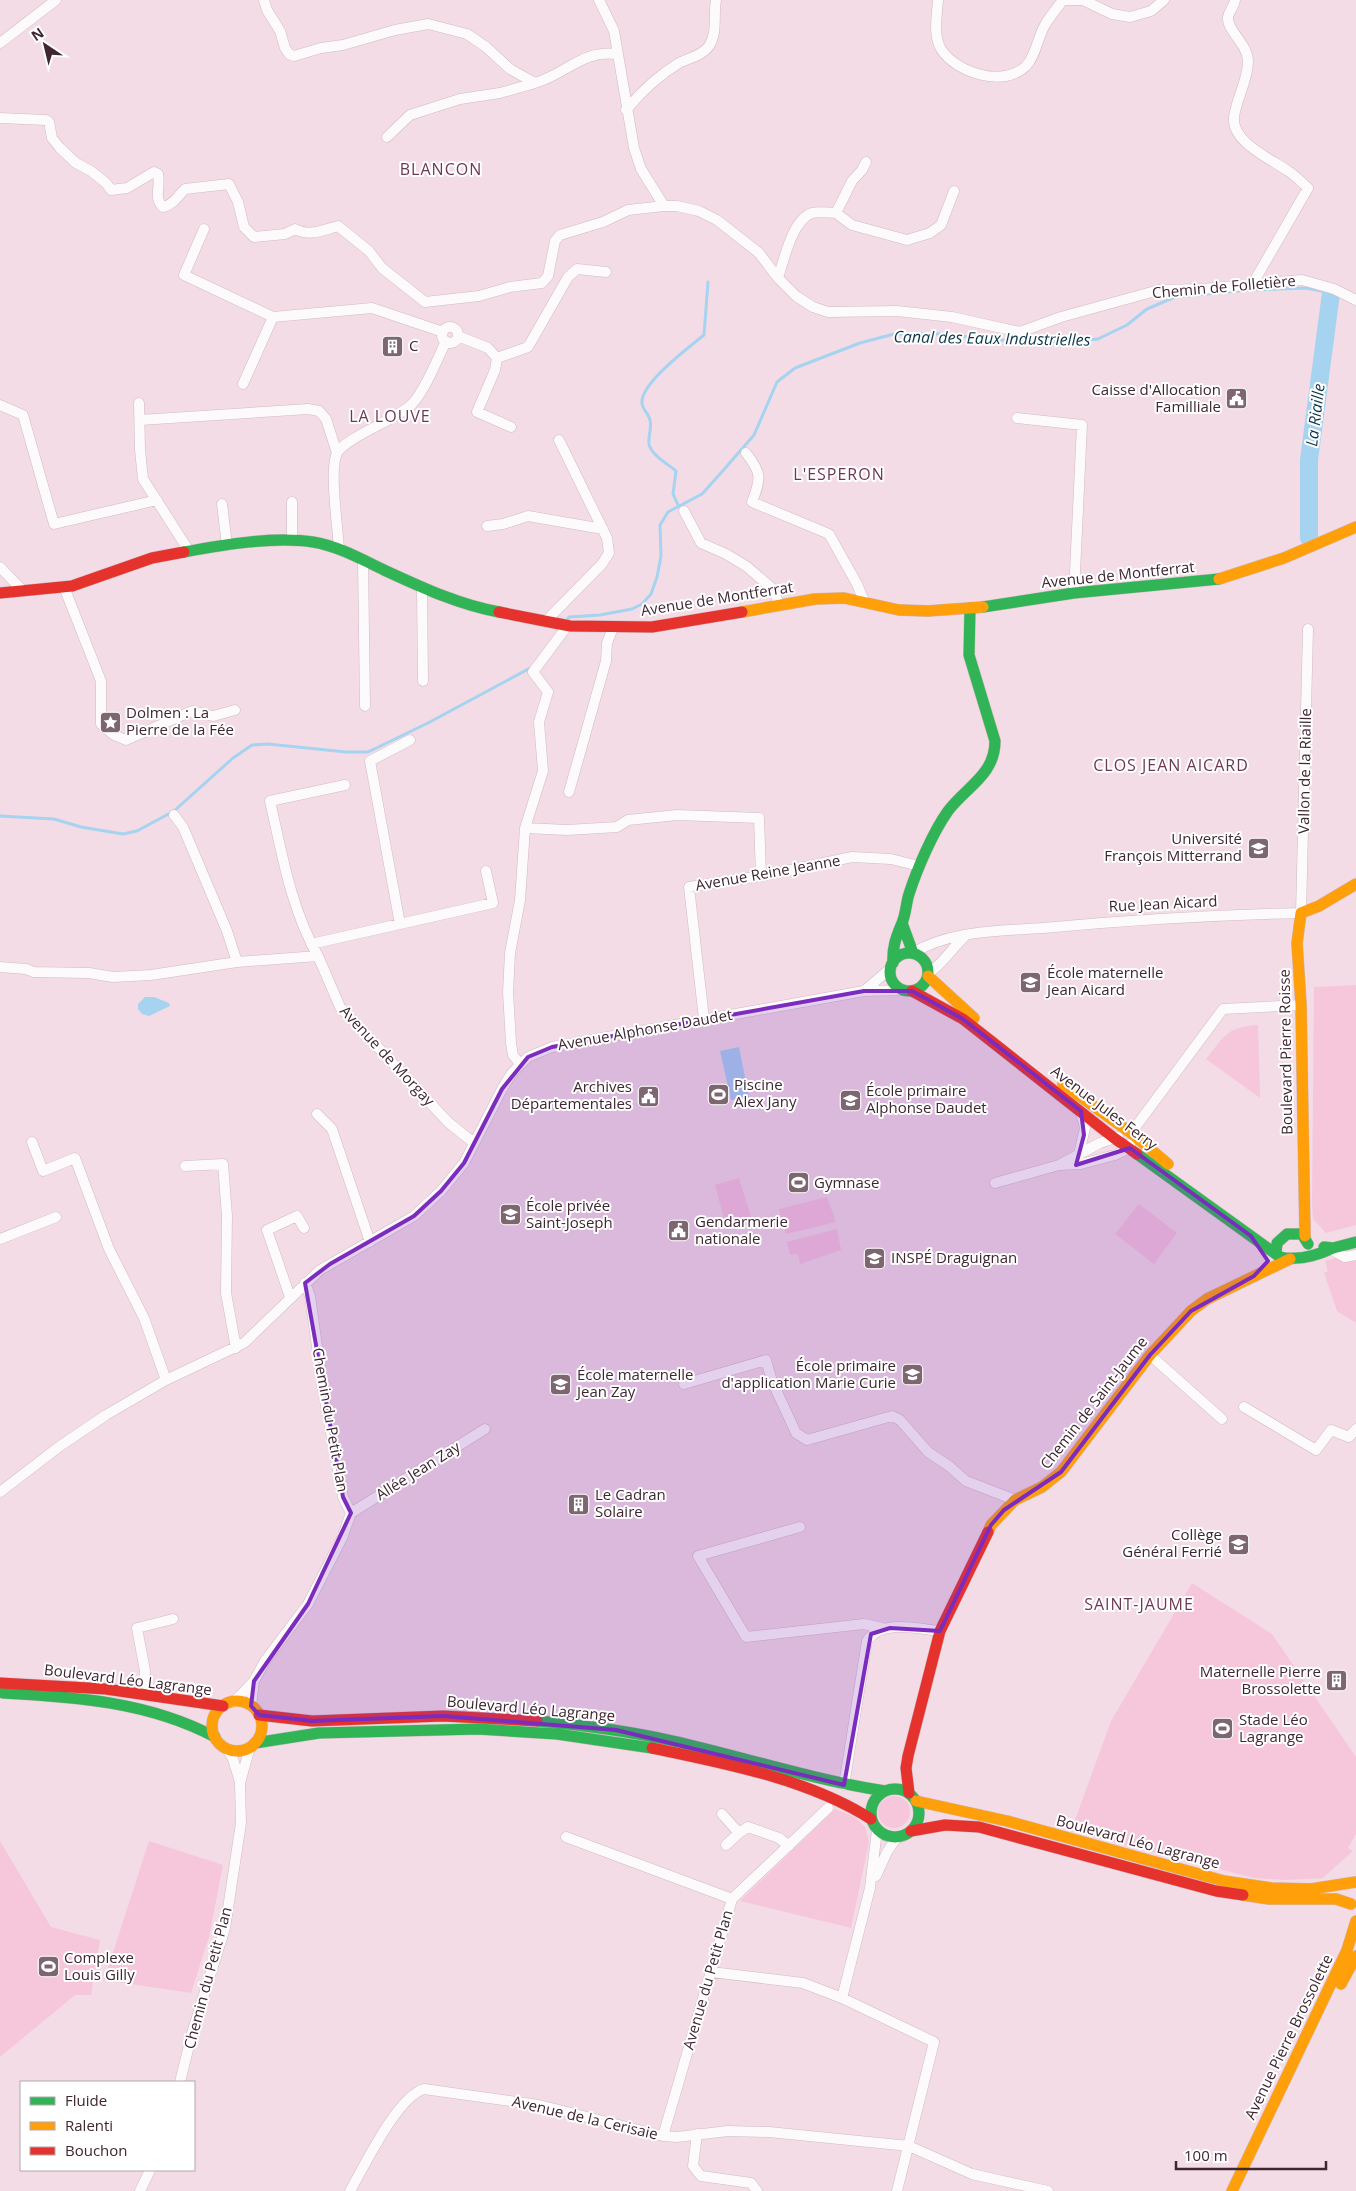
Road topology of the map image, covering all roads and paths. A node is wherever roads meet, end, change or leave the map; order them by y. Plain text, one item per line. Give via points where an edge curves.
1 (56, 0) edge
2 (264, 0) edge
3 (599, 0) edge
4 (716, 0) edge
5 (938, 0) edge
6 (1164, 0) edge
7 (1235, 0) edge
8 (0, 43) edge
9 (616, 54) junction
10 (536, 83) junction
11 (626, 110) junction
12 (0, 118) edge
13 (387, 136) dead end
14 (866, 162) dead end
15 (954, 191) dead end
16 (664, 206) junction
17 (836, 213) junction
18 (204, 229) dead end
19 (606, 272) dead end
20 (778, 278) junction
21 (1252, 285) junction
22 (1356, 300) edge
23 (273, 318) junction
24 (445, 337) junction
25 (497, 358) junction
26 (243, 384) dead end
27 (139, 404) dead end
28 (0, 405) edge
29 (1016, 418) dead end
30 (140, 420) junction
31 (511, 427) dead end
32 (559, 440) dead end
33 (337, 453) junction
34 (746, 454) dead end
35 (157, 500) junction
36 (292, 502) dead end
37 (222, 504) dead end
38 (684, 510) dead end
39 (487, 526) dead end
40 (1356, 527) edge
41 (603, 528) junction
42 (292, 540) junction
43 (227, 545) junction
44 (339, 549) junction
45 (189, 551) junction
46 (363, 560) junction
47 (0, 567) edge
48 (64, 587) junction
49 (422, 588) junction
50 (22, 591) junction
51 (0, 593) edge
52 (1074, 593) junction
53 (864, 601) junction
54 (779, 604) junction
55 (970, 608) junction
56 (559, 624) junction
57 (613, 628) junction
58 (1308, 629) dead end
59 (423, 682) dead end
60 (365, 706) dead end
61 (235, 710) dead end
62 (410, 740) dead end
63 (345, 785) dead end
64 (569, 792) dead end
65 (174, 815) dead end
66 (525, 828) junction
67 (919, 866) junction
68 (486, 871) dead end
69 (761, 876) junction
70 (1356, 884) edge
71 (1301, 913) junction
72 (902, 923) junction
73 (400, 924) junction
74 (965, 935) junction
75 (311, 944) junction
76 (913, 953) junction
77 (318, 956) junction
78 (237, 962) junction
79 (940, 964) junction
80 (892, 966) junction
81 (0, 967) edge
82 (928, 975) junction
83 (940, 986) junction
84 (908, 990) junction
85 (864, 991) junction
86 (1301, 1005) junction
87 (704, 1019) junction
88 (520, 1064) junction
89 (1081, 1111) junction
90 (317, 1114) dead end
91 (1131, 1133) junction
92 (1114, 1138) junction
93 (32, 1142) dead end
94 (474, 1143) junction
95 (1130, 1148) junction
96 (1079, 1154) junction
97 (185, 1166) dead end
98 (1059, 1166) junction
99 (995, 1183) dead end
100 (1304, 1190) junction
101 (56, 1216) dead end
102 (304, 1228) dead end
103 (1292, 1232) junction
104 (0, 1239) edge
105 (1307, 1240) junction
106 (1277, 1241) junction
107 (370, 1242) junction
108 (1356, 1242) edge
109 (1332, 1249) junction
110 (1356, 1255) edge
111 (1304, 1256) junction
112 (1272, 1257) junction
113 (1290, 1259) junction
114 (1254, 1276) junction
115 (305, 1283) junction
116 (290, 1298) junction
117 (236, 1348) junction
118 (1150, 1355) junction
119 (166, 1380) junction
120 (684, 1384) dead end
121 (1244, 1407) dead end
122 (1222, 1419) dead end
123 (485, 1429) dead end
124 (1356, 1429) edge
125 (0, 1492) edge
126 (1015, 1500) junction
127 (351, 1513) junction
128 (800, 1527) dead end
129 (173, 1619) dead end
130 (882, 1628) junction
131 (940, 1631) junction
132 (254, 1681) junction
133 (0, 1683) edge
134 (0, 1692) edge
135 (142, 1693) junction
136 (229, 1704) junction
137 (251, 1706) junction
138 (259, 1715) junction
139 (215, 1738) junction
140 (253, 1745) junction
141 (227, 1749) junction
142 (908, 1756) junction
143 (240, 1783) junction
144 (844, 1785) junction
145 (886, 1790) junction
146 (912, 1797) junction
147 (828, 1808) dead end
148 (722, 1814) dead end
149 (871, 1819) junction
150 (877, 1830) junction
151 (911, 1831) junction
152 (739, 1833) junction
153 (566, 1837) dead end
154 (897, 1837) junction
155 (726, 1845) dead end
156 (789, 1846) junction
157 (1356, 1883) edge
158 (870, 1888) junction
159 (732, 1899) junction
160 (1354, 1908) edge
161 (1356, 1921) edge
162 (1356, 1956) edge
163 (711, 1972) junction
164 (842, 1998) junction
165 (180, 2081) edge
166 (697, 2134) junction
167 (663, 2136) junction
168 (909, 2146) junction
169 (150, 2171) edge
170 (140, 2191) edge
171 (350, 2191) edge
172 (757, 2191) edge
173 (898, 2191) edge
174 (1048, 2191) edge
175 (1232, 2191) edge
176 (1242, 2191) edge

1 - 8 street
2 - 10 street via 289,54 294,56 428,24 467,34 510,69
3 - 9 street via 614,31
4 - 11 street via 714,31 709,46 657,80
5 - 6 street via 936,26 940,48 954,63 988,76 1008,75 1024,67 1034,55 1044,26 1063,0 1083,0 1112,14 1130,17 1151,11
7 - 21 street via 1228,23 1245,45 1248,62 1234,128 1251,147 1308,188
9 - 10 street via 603,52 581,59 553,78
9 - 11 street
10 - 13 street via 460,99 410,115
11 - 16 street via 641,169
12 - 16 street, Chemin de Folletière via 46,120 52,138 60,148 111,190 127,188 154,172 158,174 158,197 163,207 185,189 229,184 238,202 244,227 254,236 285,234 295,229 302,233 315,233 338,226 369,251 382,268 425,302 479,296 510,287 542,283 548,276 555,241 560,235 603,222 628,210
14 - 17 street
15 - 17 street via 941,225 930,233 907,240 852,225
16 - 20 street, Chemin de Folletière via 699,211 717,220 759,253
17 - 20 street via 812,213 803,219 796,227
18 - 23 street via 184,275
19 - 25 street via 577,270 568,277 528,347
20 - 21 street, Chemin de Folletière via 796,296 828,312 897,311 952,317 1020,332 1159,290
21 - 22 street, Chemin de Folletière via 1302,280 1334,289
23 - 24 street via 372,308
23 - 26 street
24 - 25 street via 454,342 458,336 488,348
24 - 33 street via 429,376 410,406 351,441
25 - 31 street via 477,412
27 - 30 street
28 - 35 street via 23,415 54,524
29 - 52 street via 1082,425
30 - 33 street via 308,409 319,411 326,420
30 - 35 street via 143,479
32 - 41 street
33 - 44 street via 334,474
34 - 53 street via 755,464 760,483 752,502 829,534
35 - 45 street
36 - 42 street
37 - 43 street
38 - 54 street via 701,543 746,566 773,589
39 - 41 street via 528,516
40 - 52 street, Avenue de Montferrat via 1284,558 1216,580
41 - 56 street via 610,545 606,559
42 - 43 street, Avenue de Montferrat
42 - 44 street, Avenue de Montferrat
43 - 45 street, Avenue de Montferrat
44 - 46 street, Avenue de Montferrat
45 - 48 street, Avenue de Montferrat via 152,558
46 - 49 street, Avenue de Montferrat
46 - 60 street
47 - 50 street
48 - 50 street, Avenue de Montferrat
48 - 61 street via 101,681 101,724 114,735 126,740 192,711 213,716
49 - 56 street, Avenue de Montferrat via 486,610
49 - 59 street
50 - 51 street, Avenue de Montferrat
52 - 55 street, Avenue de Montferrat
53 - 54 street, Avenue de Montferrat via 831,598
53 - 55 street, Avenue de Montferrat via 899,610
54 - 57 street, Avenue de Montferrat via 652,627
55 - 67 street via 969,656 995,752 987,771 948,811
56 - 57 street, Avenue de Montferrat
56 - 66 street via 533,672 548,692 539,722 543,771
57 - 64 street
58 - 71 street, Vallon de la Riaille
62 - 73 street via 370,761
63 - 75 street, Avenue de Morgay via 270,801 292,894
65 - 78 street via 183,827 228,931
66 - 69 street via 617,827 628,820 677,815 759,818
66 - 88 street via 508,992 513,1055
67 - 69 street, Avenue Reine Jeanne via 891,859 852,857
67 - 72 street
68 - 73 street via 493,903
69 - 87 street, Avenue Reine Jeanne via 689,887
70 - 71 street, Rue Jean Aicard
71 - 74 street, Rue Jean Aicard via 1181,917
71 - 86 street, Boulevard Pierre Roisse via 1297,942
72 - 76 street
72 - 80 street via 892,952
73 - 75 street
74 - 76 street, Rue Jean Aicard
74 - 79 street
75 - 77 street, Avenue de Morgay
76 - 80 street via 902,955
76 - 82 street via 924,961
77 - 78 street
77 - 94 street, Avenue de Morgay via 340,1007 449,1123
78 - 81 street via 151,976 113,977
79 - 82 street
79 - 83 street
80 - 84 street via 893,982
80 - 85 street
82 - 83 street, Avenue Jules Ferry
82 - 84 street via 924,984
83 - 91 street, Avenue Jules Ferry via 972,1016
84 - 85 street, Avenue Alphonse Daudet
84 - 89 street, Avenue Jules Ferry via 963,1019
85 - 87 street, Avenue Alphonse Daudet
86 - 91 street via 1223,1009
86 - 100 street, Boulevard Pierre Roisse
87 - 88 street, Avenue Alphonse Daudet via 552,1047
88 - 94 street, Avenue Alphonse Daudet via 502,1089
89 - 92 street, Avenue Jules Ferry
89 - 96 street via 1085,1128
90 - 107 street via 332,1129
91 - 92 street
91 - 95 street
91 - 106 street, Avenue Jules Ferry via 1249,1227
92 - 95 street, Avenue Jules Ferry
92 - 96 street
93 - 119 street via 43,1171 75,1158 109,1249 144,1318
94 - 107 street, Avenue Alphonse Daudet via 454,1177 427,1205
95 - 98 street via 1081,1164
95 - 112 street, Avenue Jules Ferry via 1251,1236
96 - 98 street
97 - 117 street via 222,1164 227,1216 226,1293
98 - 99 street
100 - 103 street, Boulevard Pierre Roisse
100 - 105 street, Boulevard Pierre Roisse
101 - 104 street
102 - 116 street via 297,1216 267,1230
103 - 105 street
103 - 106 street
105 - 109 street
105 - 111 street, Boulevard Pierre Roisse via 1308,1252
106 - 112 street
107 - 115 street, Avenue Alphonse Daudet via 325,1267
108 - 109 street
109 - 110 street via 1345,1257
109 - 111 street, Chemin de Saint-Jaume
111 - 113 street, Chemin de Saint-Jaume
112 - 113 street, Avenue Jules Ferry
112 - 114 street, Chemin de Saint-Jaume
113 - 114 street, Chemin de Saint-Jaume
114 - 118 street, Chemin de Saint-Jaume via 1191,1311
115 - 116 street, Avenue Alphonse Daudet
115 - 127 street, Chemin du Petit Plan via 310,1296 323,1390 344,1497
116 - 117 street, Avenue Alphonse Daudet via 251,1338
117 - 119 street, Avenue Alphonse Daudet
118 - 122 street
118 - 126 street, Chemin de Saint-Jaume via 1061,1472 1042,1487
119 - 125 street, Avenue Alphonse Daudet via 91,1425
120 - 126 street via 766,1360 800,1438 807,1440 892,1416 900,1420 928,1452 966,1481
121 - 124 street via 1316,1450 1331,1430 1349,1437
123 - 127 street, Allée Jean Zay
126 - 131 street, Chemin de Saint-Jaume via 991,1525
127 - 132 street, Chemin du Petit Plan via 342,1538 308,1604
128 - 130 street via 698,1556 746,1637 864,1624
129 - 135 street via 137,1628 145,1671
130 - 131 street
130 - 144 street via 867,1641
131 - 142 street, Chemin de Saint-Jaume
132 - 136 street, Chemin du Petit Plan
132 - 137 street, Chemin du Petit Plan
133 - 135 street, Boulevard Léo Lagrange via 54,1684
134 - 139 street, Boulevard Léo Lagrange via 53,1695 142,1708 184,1721
135 - 136 street, Boulevard Léo Lagrange via 203,1705
136 - 137 street via 243,1702
136 - 139 street via 214,1717 212,1731
137 - 138 street
138 - 140 street via 262,1730
138 - 144 street, Boulevard Léo Lagrange via 312,1721 451,1717 580,1725 673,1741
139 - 141 street
140 - 141 street via 239,1751
140 - 143 street, Chemin du Petit Plan
140 - 149 street, Boulevard Léo Lagrange via 314,1733 494,1730 563,1735 637,1745 786,1781 849,1805
141 - 143 street, Chemin du Petit Plan
142 - 145 street
142 - 146 street via 906,1775
143 - 165 street, Chemin du Petit Plan via 240,1823 225,1928
144 - 145 street, Boulevard Léo Lagrange
145 - 146 street via 897,1789
145 - 149 street via 873,1802
146 - 151 street via 919,1816
146 - 157 street, Boulevard Léo Lagrange via 1224,1881 1310,1889
147 - 156 street, Avenue du Petit Plan
148 - 152 street
149 - 150 street
150 - 154 street
150 - 158 street
151 - 154 street
151 - 160 street, Boulevard Léo Lagrange via 940,1825 979,1827 1216,1891 1269,1899 1336,1899
152 - 155 street
152 - 156 street via 748,1827 779,1838
153 - 159 street
154 - 158 street
156 - 159 street, Avenue du Petit Plan
157 - 160 street via 1351,1891
158 - 164 street
159 - 163 street, Avenue du Petit Plan
161 - 175 street, Avenue Pierre Brossolette via 1347,1950
162 - 176 street, Avenue Pierre Brossolette
163 - 164 street via 803,1983
163 - 167 street, Avenue du Petit Plan
164 - 168 street via 934,2042
166 - 167 street, Avenue de la Cerisaie
166 - 168 street, Avenue de la Cerisaie via 728,2130 769,2132
166 - 172 street via 693,2166 701,2176 751,2183
167 - 171 street, Avenue de la Cerisaie via 539,2105 424,2089 416,2091 403,2102
168 - 173 street
168 - 174 street, Avenue de la Cerisaie via 972,2174
169 - 170 street

